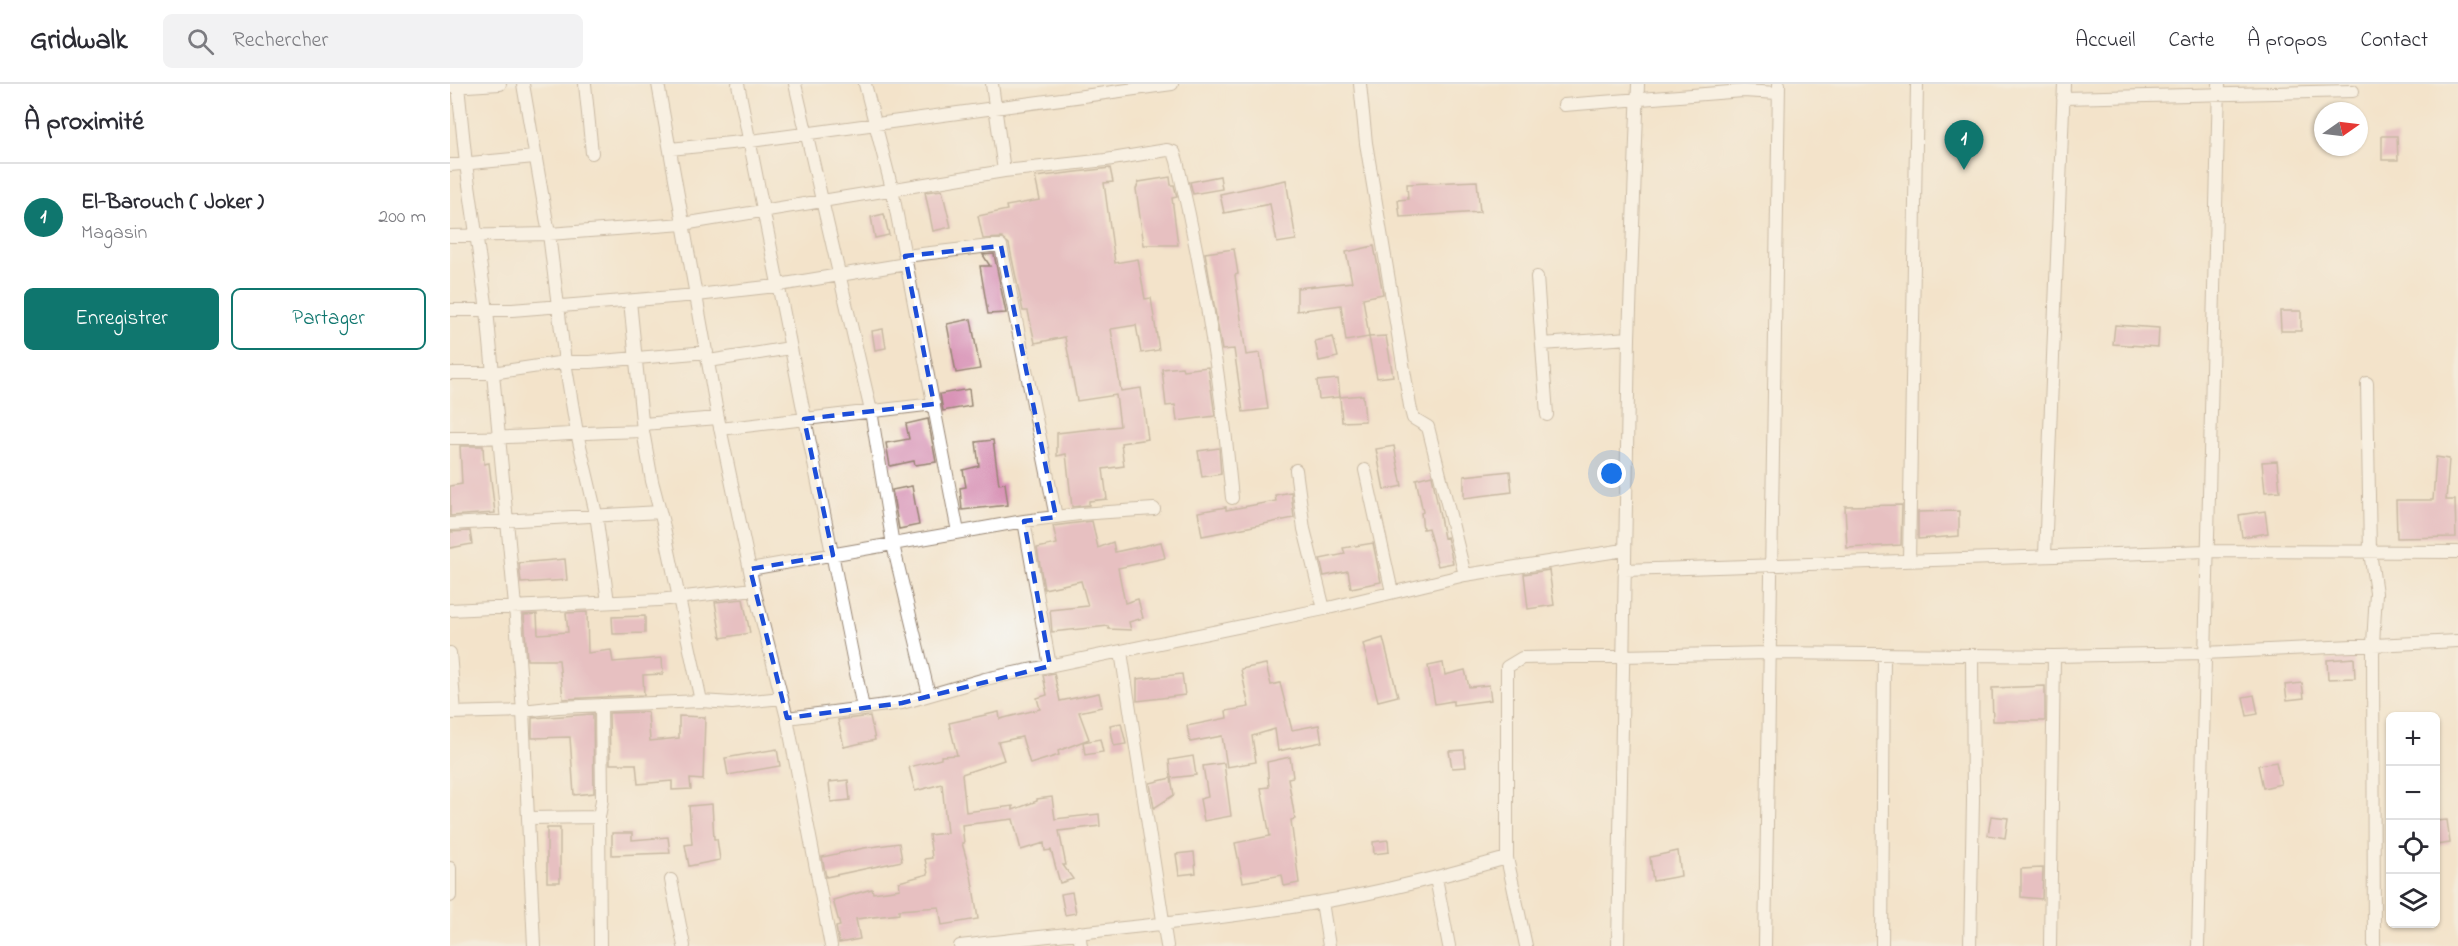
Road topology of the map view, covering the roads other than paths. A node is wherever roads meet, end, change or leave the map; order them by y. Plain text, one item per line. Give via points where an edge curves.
1 (500, 84) edge
2 (523, 84) edge
3 (585, 84) edge
4 (658, 84) edge
5 (738, 84) edge
6 (795, 84) edge
7 (865, 84) edge
8 (992, 84) edge
9 (1172, 84) edge
10 (1360, 84) edge
11 (1638, 84) edge
12 (1917, 84) edge
13 (2064, 84) edge
14 (454, 87) edge
15 (1123, 87) edge
16 (1778, 88) edge
17 (2219, 89) edge
18 (2353, 91) dead end
19 (2063, 98) junction
20 (1638, 99) junction
21 (1564, 105) dead end
22 (997, 107) junction
23 (874, 124) junction
24 (807, 133) junction
25 (751, 141) junction
26 (670, 149) junction
27 (592, 153) dead end
28 (534, 157) junction
29 (466, 164) junction
30 (450, 165) edge
31 (1004, 171) junction
32 (892, 189) junction
33 (824, 202) junction
34 (764, 212) junction
35 (683, 224) junction
36 (549, 234) junction
37 (476, 235) junction
38 (450, 236) edge
39 (906, 260) junction
40 (839, 275) junction
41 (1537, 277) dead end
42 (777, 285) junction
43 (697, 295) junction
44 (630, 301) junction
45 (556, 305) junction
46 (450, 310) edge
47 (487, 310) junction
48 (1629, 338) junction
49 (1542, 344) junction
50 (790, 348) junction
51 (708, 357) junction
52 (636, 358) junction
53 (565, 362) junction
54 (450, 373) edge
55 (492, 373) junction
56 (2367, 383) dead end
57 (934, 404) junction
58 (871, 411) junction
59 (1547, 415) dead end
60 (804, 419) junction
61 (719, 424) junction
62 (643, 428) junction
63 (578, 433) junction
64 (450, 438) edge
65 (500, 439) junction
66 (1296, 470) dead end
67 (1365, 470) dead end
68 (1232, 498) dead end
69 (1154, 509) dead end
70 (660, 512) junction
71 (596, 514) junction
72 (1056, 517) junction
73 (507, 520) junction
74 (1024, 521) junction
75 (450, 524) edge
76 (958, 532) junction
77 (893, 545) junction
78 (1624, 550) junction
79 (2207, 551) junction
80 (2370, 552) junction
81 (2458, 552) edge
82 (833, 555) junction
83 (2045, 555) junction
84 (1909, 561) junction
85 (1770, 566) junction
86 (750, 569) junction
87 (1624, 570) junction
88 (1465, 576) junction
89 (754, 589) junction
90 (1392, 592) junction
91 (680, 597) junction
92 (608, 602) junction
93 (515, 606) junction
94 (1324, 609) junction
95 (450, 610) edge
96 (2458, 641) edge
97 (2373, 644) junction
98 (1121, 652) junction
99 (450, 653) edge
100 (1770, 653) junction
101 (2204, 653) junction
102 (1884, 654) junction
103 (1622, 656) junction
104 (1972, 656) junction
105 (2054, 656) junction
106 (1050, 666) junction
107 (929, 695) junction
108 (782, 698) junction
109 (701, 701) junction
110 (601, 705) junction
111 (863, 708) junction
112 (523, 711) junction
113 (452, 713) edge
114 (787, 718) junction
115 (599, 817) junction
116 (528, 818) junction
117 (1507, 858) junction
118 (450, 868) edge
119 (1436, 878) junction
120 (671, 880) dead end
121 (450, 896) edge
122 (1322, 902) junction
123 (1163, 924) junction
124 (1079, 932) junction
125 (989, 944) edge
126 (534, 946) edge
127 (600, 946) edge
128 (684, 946) edge
129 (831, 946) edge
130 (960, 946) edge
131 (1081, 946) edge
132 (1167, 946) edge
133 (1329, 946) edge
134 (1449, 946) edge
135 (1526, 946) edge
136 (1618, 946) edge
137 (1765, 946) edge
138 (1882, 946) edge
139 (1970, 946) edge
140 (2049, 946) edge
141 (2198, 946) edge
142 (2374, 946) edge

1 - 14 street
2 - 28 street
3 - 27 street
4 - 26 street
5 - 25 street
6 - 24 street
7 - 23 street
8 - 22 street
9 - 15 street
10 - 88 street via 1366,143 1410,406 1413,418 1428,427
11 - 20 street
12 - 84 street
13 - 19 street
14 - 29 street
15 - 22 street
16 - 20 street
16 - 85 street
17 - 18 street
17 - 19 street
17 - 79 street
19 - 83 street
20 - 21 street
20 - 48 street
22 - 23 street
22 - 31 street
23 - 24 street
23 - 32 street
24 - 25 street
24 - 33 street
25 - 26 street
25 - 34 street
26 - 35 street
28 - 29 street
28 - 36 street
29 - 30 street
29 - 37 street
31 - 32 street
31 - 68 street via 1174,152 1192,226 1224,411
32 - 33 street
32 - 39 street
33 - 34 street
33 - 40 street
34 - 35 street
34 - 42 street
35 - 36 street
35 - 43 street
36 - 37 street
36 - 45 street
37 - 38 street
37 - 47 street
39 - 40 street
39 - 57 street
39 - 72 street via 1001,246
40 - 42 street
40 - 58 street
41 - 49 street
42 - 43 street
42 - 50 street
43 - 44 street
43 - 51 street
44 - 45 street
44 - 52 street
45 - 47 street
45 - 53 street
46 - 47 street
47 - 55 street
48 - 49 street
48 - 78 street
49 - 59 street
50 - 51 street
50 - 60 street
51 - 52 street
51 - 61 street
52 - 53 street
52 - 62 street
53 - 55 street
53 - 63 street
54 - 55 street
55 - 65 street
56 - 80 street
57 - 58 street
57 - 76 street
58 - 60 street
58 - 77 street
60 - 61 street
60 - 82 street
61 - 62 street
61 - 86 street
62 - 63 street
62 - 70 street
63 - 65 street
63 - 71 street
64 - 65 street
65 - 73 street
66 - 94 street via 1304,529
67 - 90 street
69 - 72 street
70 - 71 street
70 - 91 street
71 - 73 street
71 - 92 street
72 - 74 street
73 - 75 street
73 - 93 street
74 - 76 street
74 - 106 street
76 - 77 street
77 - 82 street
77 - 107 street
78 - 87 street
78 - 88 street
79 - 80 street
79 - 83 street
79 - 101 street
80 - 81 street
80 - 97 street via 2376,593
82 - 86 street
82 - 111 street
83 - 84 street
84 - 85 street
85 - 87 street
85 - 100 street
86 - 89 street
87 - 103 street
88 - 90 street
89 - 91 street
89 - 108 street
90 - 94 street
91 - 92 street
91 - 109 street
92 - 93 street
93 - 95 street
93 - 112 street
94 - 98 street
96 - 97 street
97 - 101 street
97 - 142 street
98 - 106 street
98 - 123 street
99 - 113 street
100 - 102 street
100 - 103 street
100 - 137 street
101 - 105 street
101 - 141 street
102 - 104 street
102 - 138 street
103 - 117 street via 1522,658 1507,667
103 - 136 street
104 - 105 street
104 - 139 street
105 - 140 street
106 - 107 street
107 - 111 street
108 - 109 street via 732,703
108 - 114 street
109 - 110 street
110 - 112 street
110 - 115 street
111 - 114 street
112 - 113 street
112 - 116 street
114 - 129 street
115 - 116 street
115 - 127 street
116 - 126 street
117 - 119 street
117 - 135 street
118 - 121 street
119 - 122 street
119 - 134 street
120 - 128 street
122 - 123 street
122 - 133 street
123 - 124 street
123 - 132 street
124 - 125 street
124 - 131 street
125 - 130 street

